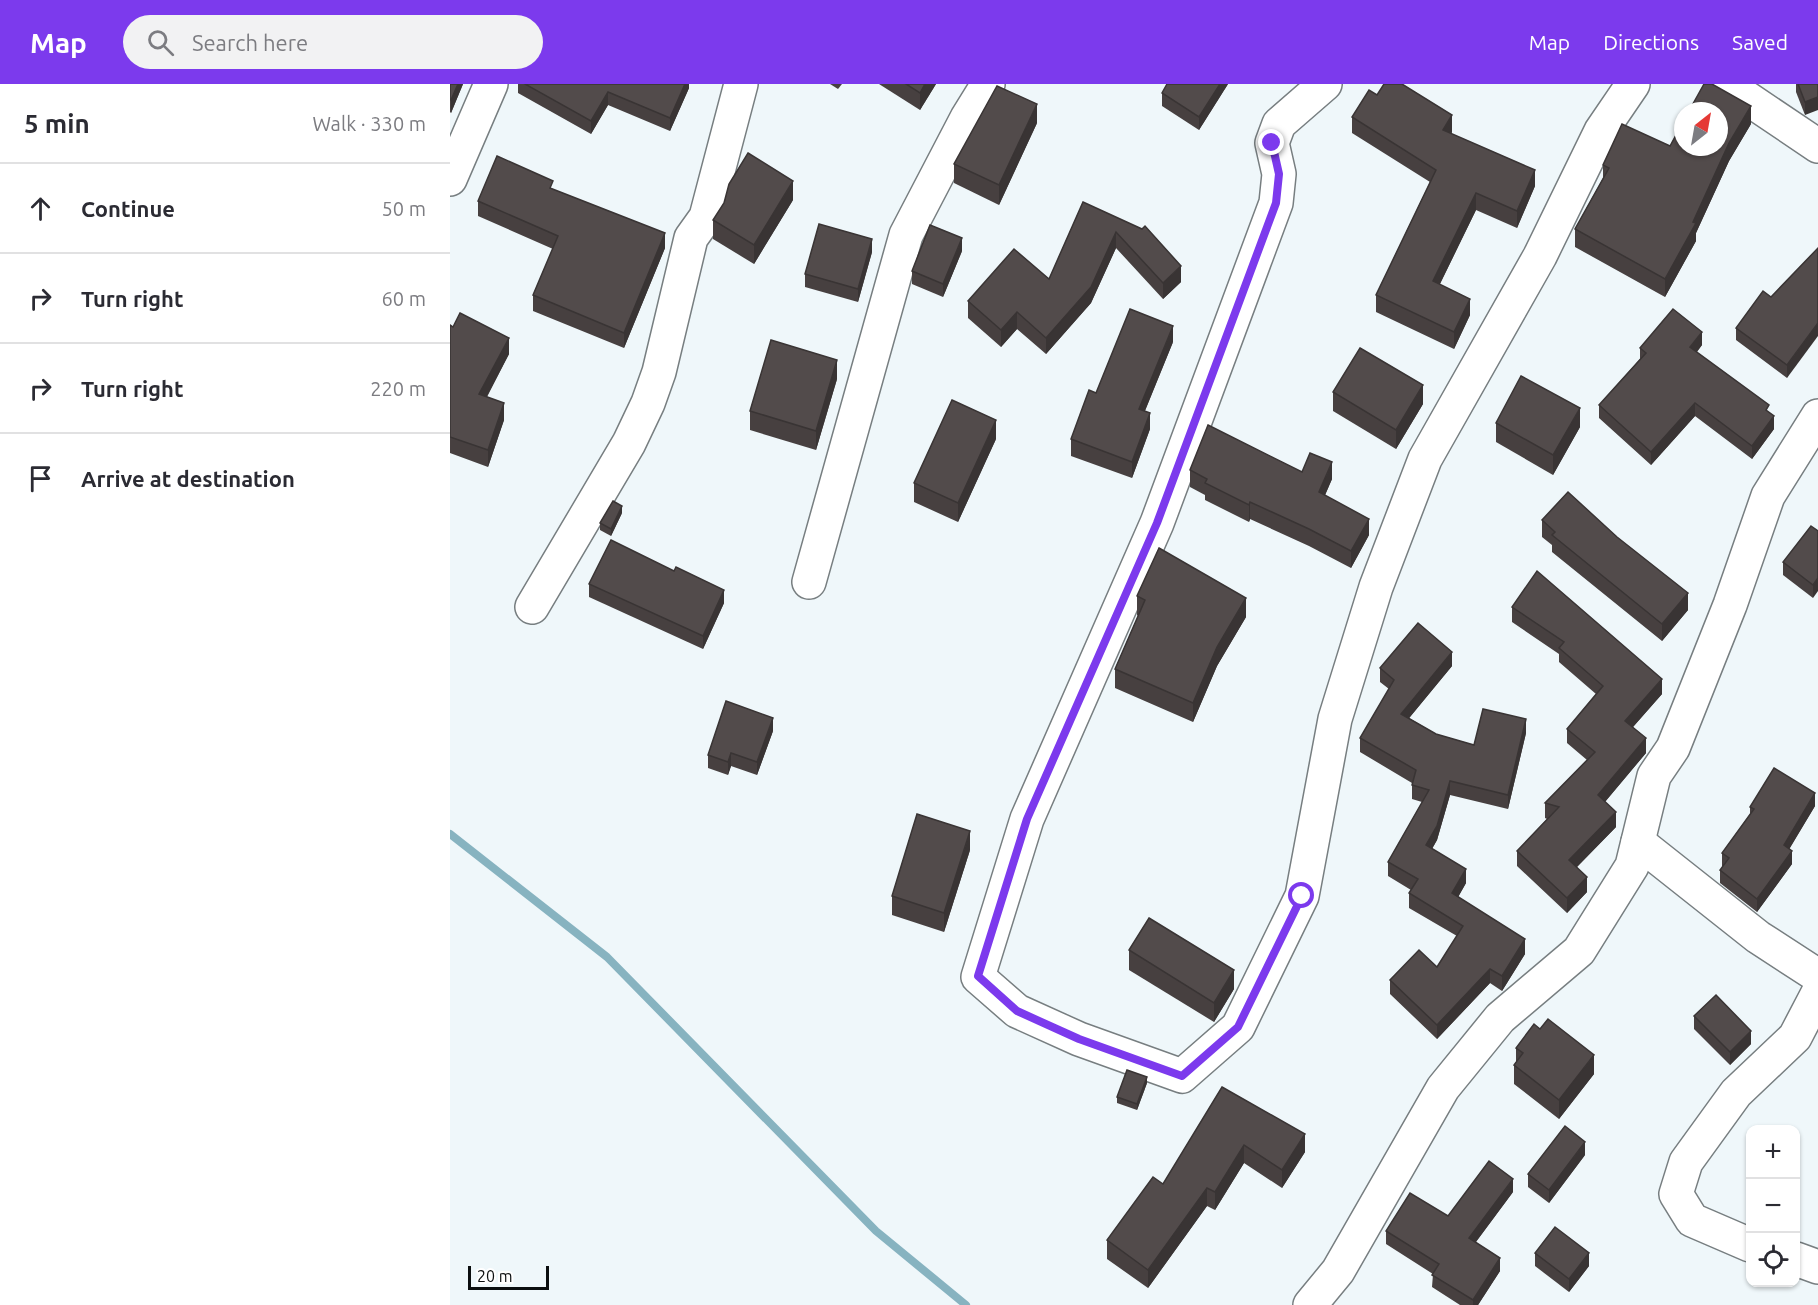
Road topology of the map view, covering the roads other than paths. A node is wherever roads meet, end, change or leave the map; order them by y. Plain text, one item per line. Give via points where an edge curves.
1 (491, 84) edge
2 (741, 84) edge
3 (988, 84) edge
4 (1325, 84) edge
5 (1633, 84) edge
6 (1726, 84) edge
7 (1818, 146) edge
8 (450, 179) edge
9 (1818, 416) edge
10 (809, 582) dead end
11 (532, 607) dead end
12 (1638, 842) junction
13 (1818, 976) edge
14 (1818, 993) edge
15 (1746, 1243) edge
16 (1800, 1260) edge
17 (1818, 1267) edge
18 (1310, 1305) edge

1 - 8 street
2 - 11 street via 706,217 691,238 648,403
3 - 10 street via 906,234
4 - 5 street via 1279,124 1272,143 1279,174 1276,203 1157,523 1027,819 978,976 1017,1011 1079,1039 1182,1076 1238,1027 1302,896 1335,719 1376,587 1425,459 1540,256 1601,131
6 - 7 street
9 - 12 street via 1768,496 1673,748 1654,777
12 - 13 street via 1758,937
12 - 18 street via 1632,866 1579,951 1500,1018 1443,1088 1338,1271
14 - 15 street via 1795,1036 1736,1093 1686,1162 1676,1194 1692,1220
16 - 17 street

